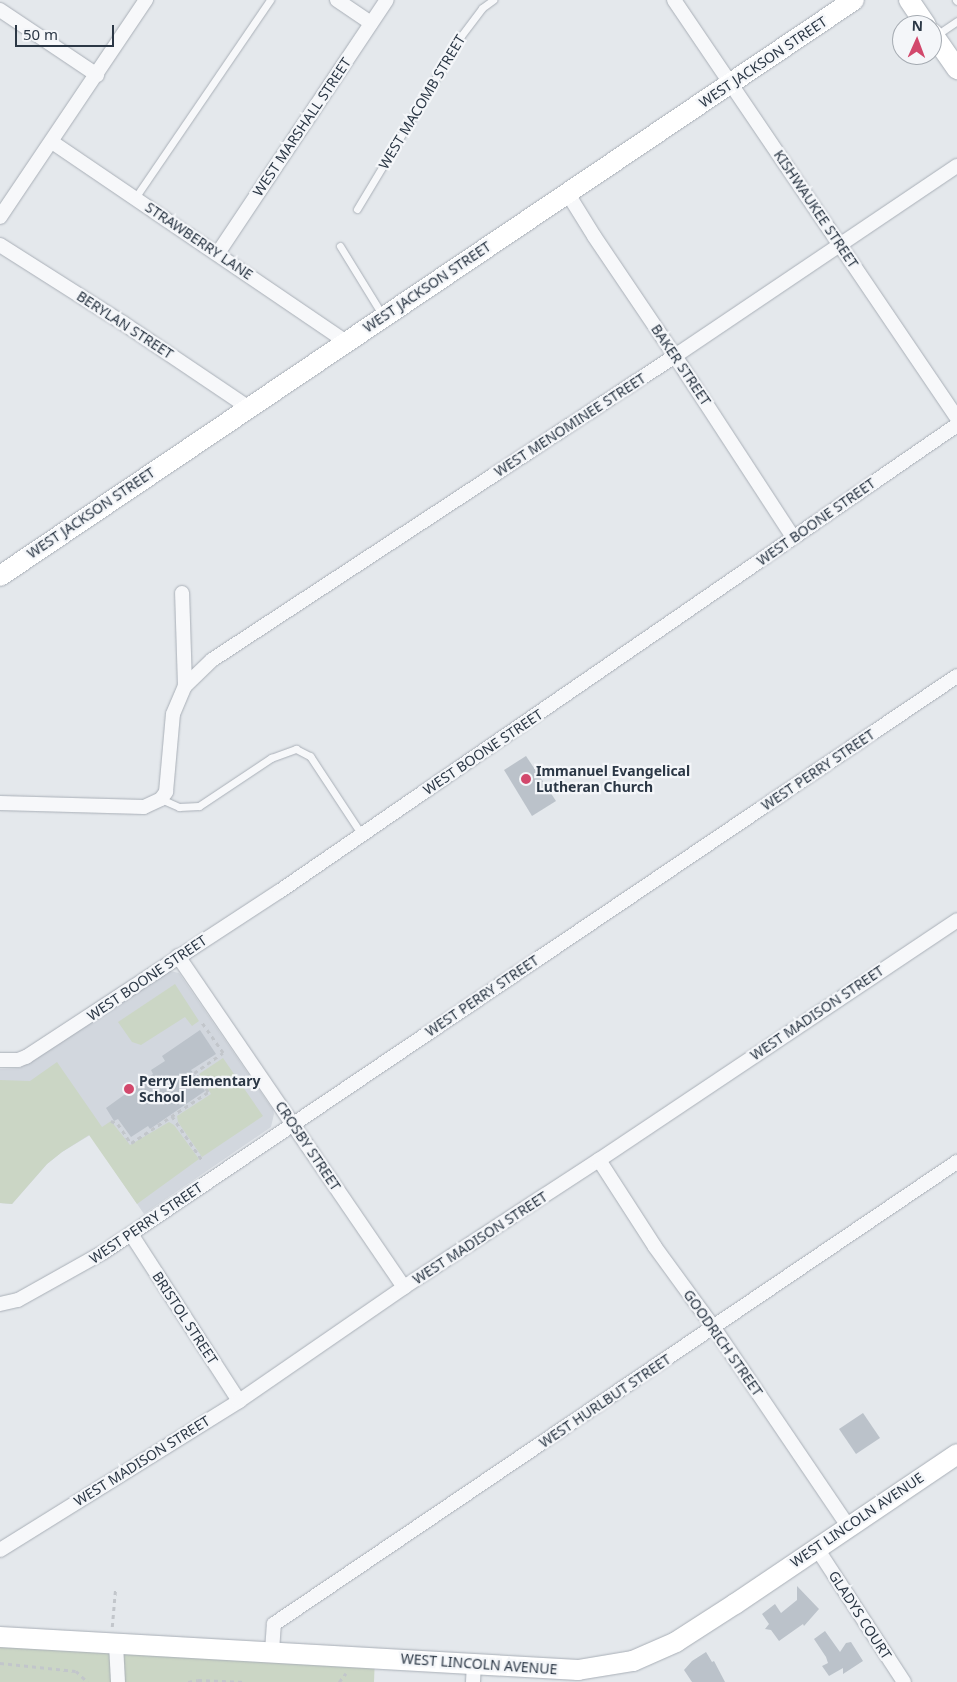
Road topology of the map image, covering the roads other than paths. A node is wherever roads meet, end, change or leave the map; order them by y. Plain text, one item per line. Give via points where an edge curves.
1 (146, 0) edge
2 (270, 0) edge
3 (337, 0) edge
4 (386, 0) edge
5 (493, 0) edge
6 (674, 0) edge
7 (854, 0) edge
8 (912, 1) edge
9 (0, 10) edge
10 (921, 15) edge
11 (957, 21) edge
12 (371, 23) junction
13 (942, 27) edge
14 (942, 48) edge
15 (957, 69) edge
16 (97, 75) junction
17 (731, 84) junction
18 (52, 142) junction
19 (957, 166) edge
20 (568, 194) junction
21 (135, 198) junction
22 (357, 209) dead end
23 (0, 217) edge
24 (0, 245) edge
25 (840, 245) junction
26 (340, 246) dead end
27 (218, 253) junction
28 (383, 316) junction
29 (345, 342) junction
30 (675, 356) junction
31 (249, 408) junction
32 (957, 418) edge
33 (957, 425) edge
34 (793, 537) junction
35 (0, 576) edge
36 (182, 593) dead end
37 (957, 676) edge
38 (184, 686) junction
39 (161, 799) junction
40 (0, 804) edge
41 (362, 835) junction
42 (957, 920) edge
43 (178, 956) junction
44 (0, 1060) edge
45 (292, 1123) junction
46 (599, 1160) junction
47 (957, 1162) edge
48 (131, 1234) junction
49 (404, 1288) junction
50 (0, 1304) edge
51 (714, 1328) junction
52 (239, 1401) junction
53 (957, 1454) edge
54 (848, 1526) junction
55 (816, 1547) junction
56 (0, 1550) edge
57 (0, 1637) edge
58 (114, 1644) junction
59 (272, 1651) junction
60 (473, 1673) edge
61 (118, 1682) edge
62 (904, 1682) edge

1 - 16 street
2 - 21 lane
3 - 12 street
4 - 12 street, WEST MARSHALL STREET
5 - 22 lane, WEST MACOMB STREET via 482,8 461,36
6 - 17 street, KISHWAUKEE STREET
7 - 17 street, WEST JACKSON STREET
8 - 10 street
9 - 16 street
11 - 13 lane
12 - 27 street, WEST MARSHALL STREET
14 - 15 street
16 - 18 street
17 - 20 street, WEST JACKSON STREET
17 - 25 street, KISHWAUKEE STREET
18 - 21 street, STRAWBERRY LANE
18 - 23 street
19 - 25 street, WEST MENOMINEE STREET
20 - 28 street, WEST JACKSON STREET
20 - 30 street, BAKER STREET
21 - 27 street, STRAWBERRY LANE
24 - 31 street, BERYLAN STREET via 123,322
25 - 30 street, WEST MENOMINEE STREET
25 - 32 street, KISHWAUKEE STREET
26 - 28 lane
27 - 29 street, STRAWBERRY LANE
28 - 29 street, WEST JACKSON STREET
29 - 31 street, WEST JACKSON STREET
30 - 34 street, BAKER STREET
30 - 38 street, WEST MENOMINEE STREET via 212,660
31 - 35 street, WEST JACKSON STREET
33 - 34 street, WEST BOONE STREET
34 - 41 street, WEST BOONE STREET
36 - 38 street
37 - 45 street, WEST PERRY STREET
38 - 39 street via 174,714 166,792
39 - 40 street via 144,807
39 - 41 lane via 179,807 200,806 271,758 296,749 310,756
41 - 43 street, WEST BOONE STREET
42 - 46 street, WEST MADISON STREET
43 - 44 street, WEST BOONE STREET via 26,1057
43 - 45 street, CROSBY STREET
45 - 48 street, WEST PERRY STREET
45 - 49 street, CROSBY STREET
46 - 49 street, WEST MADISON STREET
46 - 51 street, GOODRICH STREET via 655,1247
47 - 51 street, WEST HURLBUT STREET
48 - 50 street, WEST PERRY STREET via 56,1281 18,1300
48 - 52 street, BRISTOL STREET
49 - 52 street, WEST MADISON STREET
51 - 54 street, GOODRICH STREET
51 - 59 street, WEST HURLBUT STREET via 274,1624
52 - 56 street, WEST MADISON STREET
53 - 54 street, WEST LINCOLN AVENUE
54 - 55 street, WEST LINCOLN AVENUE
55 - 60 street, WEST LINCOLN AVENUE via 676,1642 633,1661 578,1670
55 - 62 street, GLADYS COURT
57 - 58 street, WEST LINCOLN AVENUE
58 - 59 street, WEST LINCOLN AVENUE
58 - 61 street
59 - 60 street, WEST LINCOLN AVENUE

